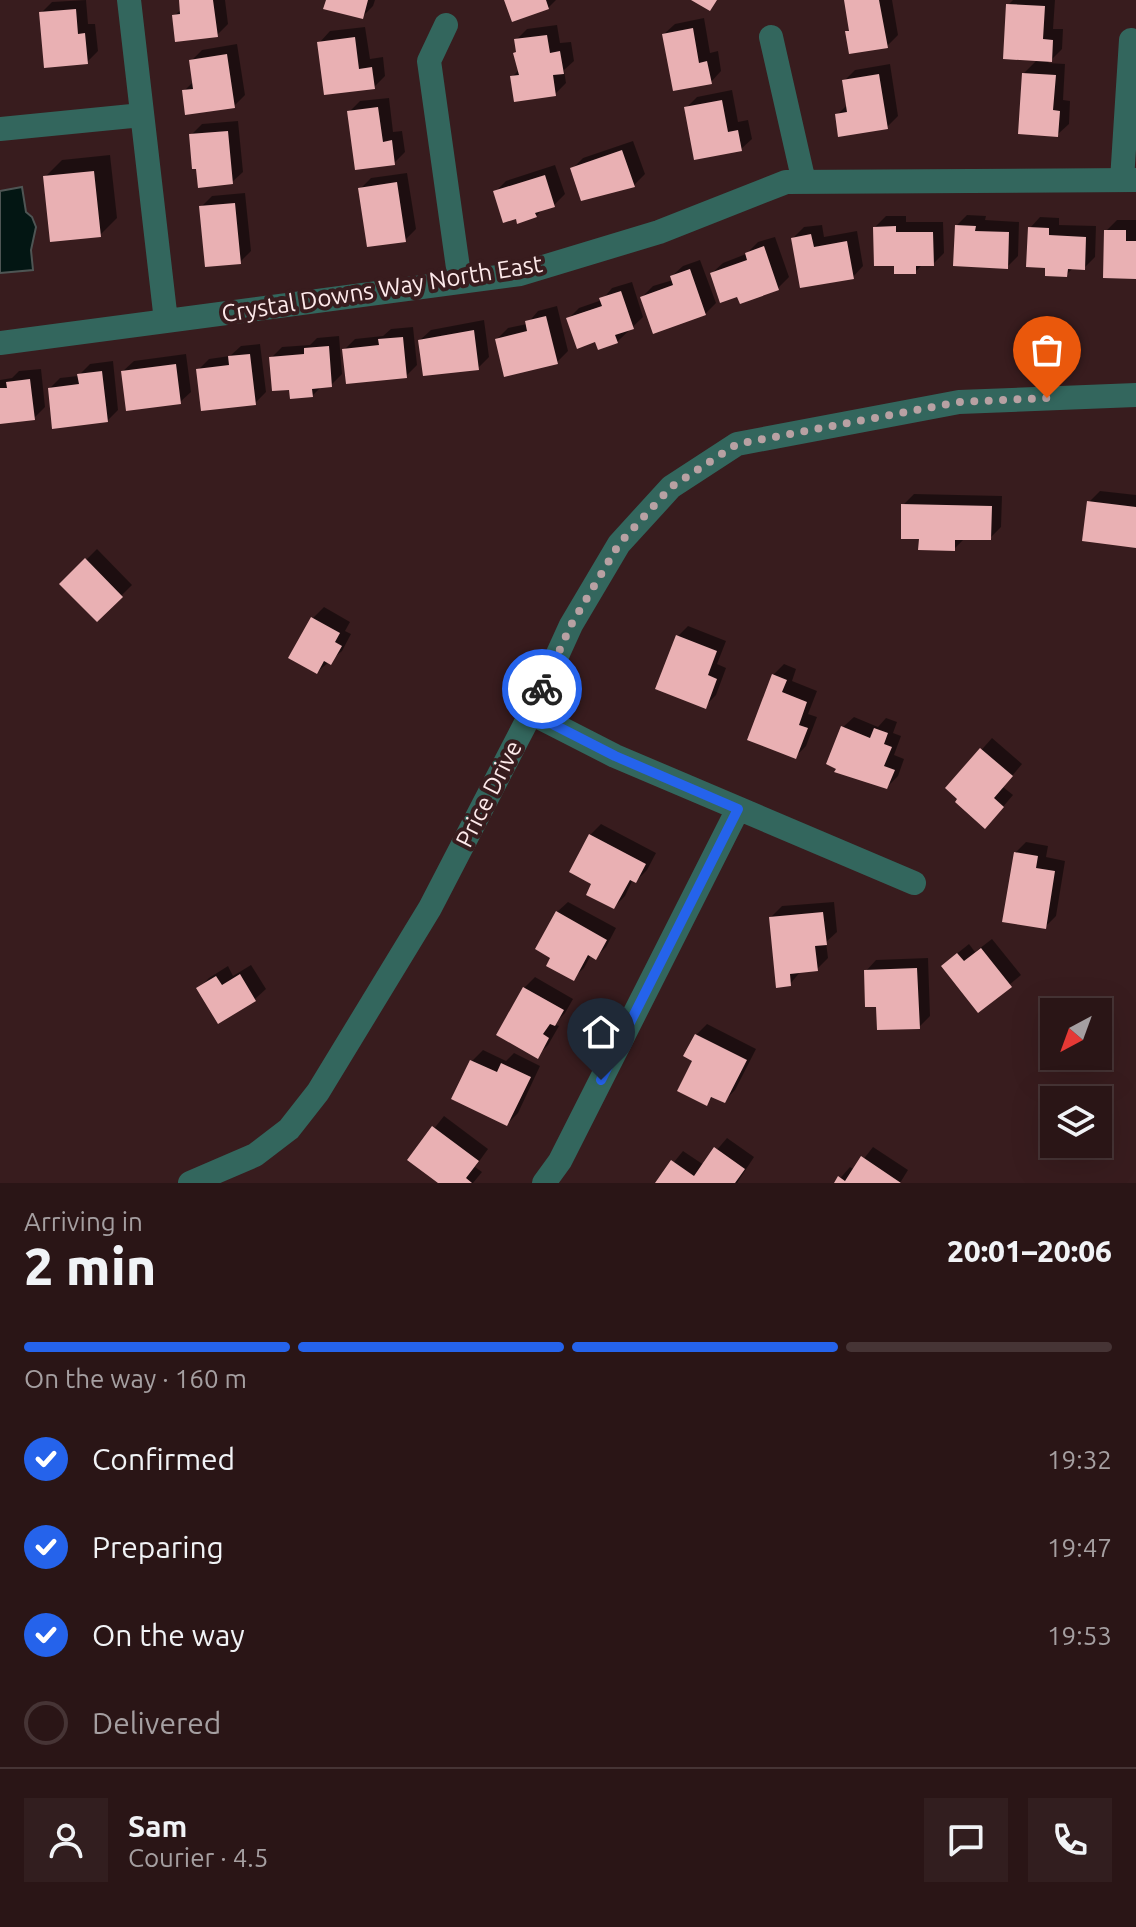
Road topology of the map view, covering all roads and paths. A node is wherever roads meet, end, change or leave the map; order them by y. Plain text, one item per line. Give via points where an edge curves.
1 (129, 0) edge
2 (446, 25) dead end
3 (771, 37) dead end
4 (1131, 40) dead end
5 (142, 115) junction
6 (0, 129) edge
7 (1129, 180) edge
8 (804, 182) junction
9 (460, 282) junction
10 (166, 321) junction
11 (0, 343) edge
12 (1136, 395) edge
13 (531, 713) junction
14 (738, 809) junction
15 (914, 883) dead end
16 (190, 1183) edge
17 (544, 1183) edge

1 - 5 street
2 - 9 street via 429,61
3 - 8 street
4 - 7 street
5 - 6 street
5 - 10 street
7 - 8 street, Crystal Downs Way North East
8 - 9 street, Crystal Downs Way North East via 786,182 659,232 520,274
9 - 10 street, Crystal Downs Way North East
10 - 11 street, Crystal Downs Way North East
12 - 13 street, Price Drive via 959,402 737,444 671,487 619,544 571,625
13 - 14 street
13 - 16 street, Price Drive via 430,908 318,1092 289,1129 255,1155
14 - 15 street
14 - 17 street via 560,1161

